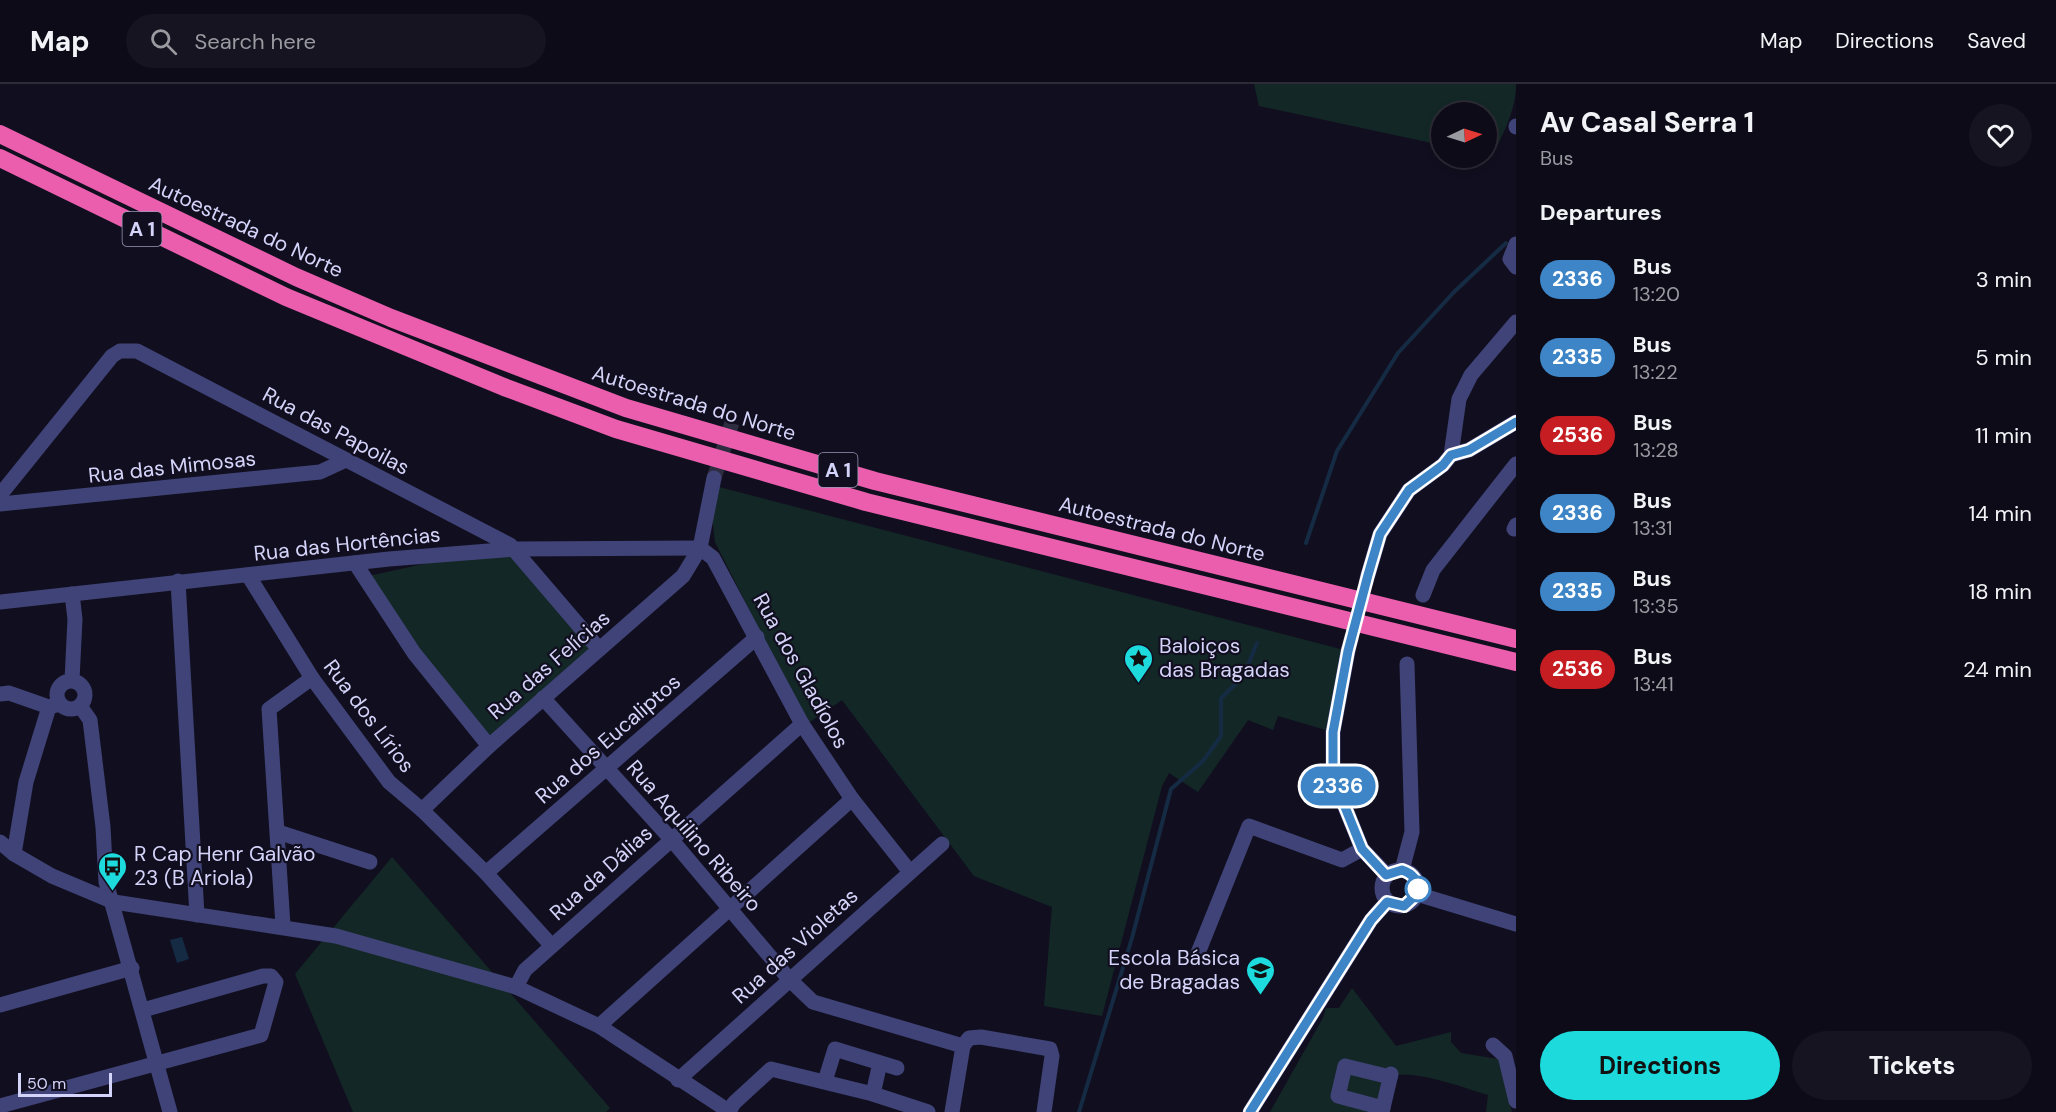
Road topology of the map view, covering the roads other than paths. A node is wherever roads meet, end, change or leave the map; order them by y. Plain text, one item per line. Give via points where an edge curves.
1 (0, 134) edge
2 (0, 158) edge
3 (1515, 245) edge
4 (1516, 267) edge
5 (1516, 322) edge
6 (1516, 422) edge
7 (1451, 455) junction
8 (345, 460) junction
9 (1516, 464) edge
10 (714, 478) tunnel mouth
11 (0, 495) edge
12 (0, 504) edge
13 (700, 548) junction
14 (515, 549) junction
15 (355, 563) junction
16 (248, 575) junction
17 (1368, 575) tunnel mouth
18 (178, 581) junction
19 (72, 594) junction
20 (1423, 595) dead end
21 (0, 602) edge
22 (757, 637) junction
23 (1516, 639) edge
24 (598, 650) junction
25 (1348, 651) tunnel mouth
26 (1516, 662) edge
27 (1407, 664) dead end
28 (312, 678) junction
29 (72, 680) junction
30 (0, 694) edge
31 (543, 698) junction
32 (54, 705) junction
33 (80, 706) junction
34 (802, 724) junction
35 (489, 746) junction
36 (606, 768) junction
37 (852, 799) junction
38 (422, 810) junction
39 (278, 832) junction
40 (671, 839) junction
41 (0, 842) edge
42 (942, 844) dead end
43 (1362, 849) junction
44 (14, 854) junction
45 (370, 862) dead end
46 (1402, 870) junction
47 (910, 872) junction
48 (486, 873) junction
49 (1386, 875) junction
50 (1417, 894) junction
51 (114, 902) junction
52 (1387, 902) junction
53 (730, 908) junction
54 (197, 915) junction
55 (1516, 924) edge
56 (283, 926) junction
57 (551, 945) junction
58 (1198, 953) dead end
59 (132, 968) junction
60 (789, 979) junction
61 (516, 987) junction
62 (0, 1005) edge
63 (143, 1010) junction
64 (599, 1026) junction
65 (1493, 1045) dead end
66 (963, 1046) junction
67 (880, 1063) junction
68 (158, 1064) junction
69 (897, 1068) dead end
70 (678, 1080) junction
71 (825, 1081) junction
72 (873, 1094) junction
73 (1516, 1101) edge
74 (0, 1106) edge
75 (1383, 1110) edge
76 (170, 1112) edge
77 (729, 1112) edge
78 (928, 1112) edge
79 (952, 1112) edge
80 (1044, 1112) edge
81 (1250, 1112) edge

1 - 23 highway, Autoestrada do Norte / A 1 via 296,277 391,318 626,408 875,481
2 - 26 highway, A 1 via 286,297 616,429 866,502
3 - 4 street via 1510,259
5 - 7 street via 1467,383 1459,399
6 - 7 street via 1469,450
7 - 17 street via 1409,490 1380,534
8 - 11 street, Rua das Papoilas via 137,351 120,351
8 - 12 street, Rua das Mimosas via 321,472
8 - 14 street, Rua das Papoilas
9 - 20 street via 1433,570
10 - 13 street, Rua das Felícias
13 - 14 street, Rua das Hortências
13 - 22 street, Rua dos Gladíolos via 713,558
13 - 24 street, Rua das Felícias via 683,576
14 - 15 street, Rua das Hortências
14 - 24 street
15 - 16 street, Rua das Hortências
15 - 35 street via 414,653
16 - 18 street, Rua das Hortências
16 - 28 street, Rua dos Lírios
18 - 19 street, Rua das Hortências
18 - 54 street
19 - 21 street, Rua das Hortências
19 - 29 street
22 - 34 street, Rua dos Gladíolos
22 - 36 street, Rua dos Eucaliptos
24 - 31 street, Rua das Felícias
25 - 43 street via 1333,732 1333,768
27 - 46 street via 1412,832
28 - 38 street, Rua dos Lírios via 389,782
28 - 39 street via 269,709
29 - 32 street via 60,686
29 - 33 street via 84,688 85,698
30 - 32 street
31 - 35 street, Rua das Felícias
31 - 36 street, Rua Aquilino Ribeiro
32 - 33 street via 72,709
32 - 44 street via 26,782
33 - 51 street via 90,720 106,882
34 - 37 street, Rua dos Gladíolos
34 - 40 street, Rua da Dálias
35 - 38 street, Rua das Felícias
36 - 40 street, Rua Aquilino Ribeiro
36 - 48 street, Rua dos Eucaliptos
37 - 47 street, Rua dos Gladíolos
37 - 53 street
38 - 48 street, Rua dos Lírios
39 - 45 street
39 - 56 street
40 - 53 street, Rua Aquilino Ribeiro
40 - 57 street, Rua da Dálias
41 - 44 street
42 - 47 street, Rua das Violetas
43 - 49 street
43 - 58 street via 1342,860 1249,826
44 - 51 street via 52,876
46 - 49 street
46 - 50 street via 1415,879
47 - 60 street, Rua das Violetas
48 - 57 street, Rua dos Lírios
49 - 52 street via 1381,892
50 - 52 street via 1404,906
50 - 55 street
51 - 54 street
51 - 59 street
52 - 81 street via 1371,920
53 - 60 street, Rua Aquilino Ribeiro
53 - 64 street
54 - 56 street
56 - 61 street via 336,936
57 - 61 street, Rua da Dálias via 525,970
59 - 62 street
59 - 63 street
60 - 66 street, Rua Aquilino Ribeiro via 813,1002
60 - 70 street, Rua das Violetas
61 - 64 street
63 - 68 street
63 - 68 street via 263,975 276,982 261,1035
64 - 70 street
65 - 73 street via 1505,1056
66 - 79 street
66 - 80 street via 969,1038 981,1037 1050,1049
67 - 69 street
67 - 71 street via 835,1049
67 - 72 street
68 - 74 street
68 - 76 street
70 - 77 street
71 - 72 street
71 - 77 street via 771,1069
72 - 78 street
75 - 75 street via 1391,1076 1345,1066 1338,1096

